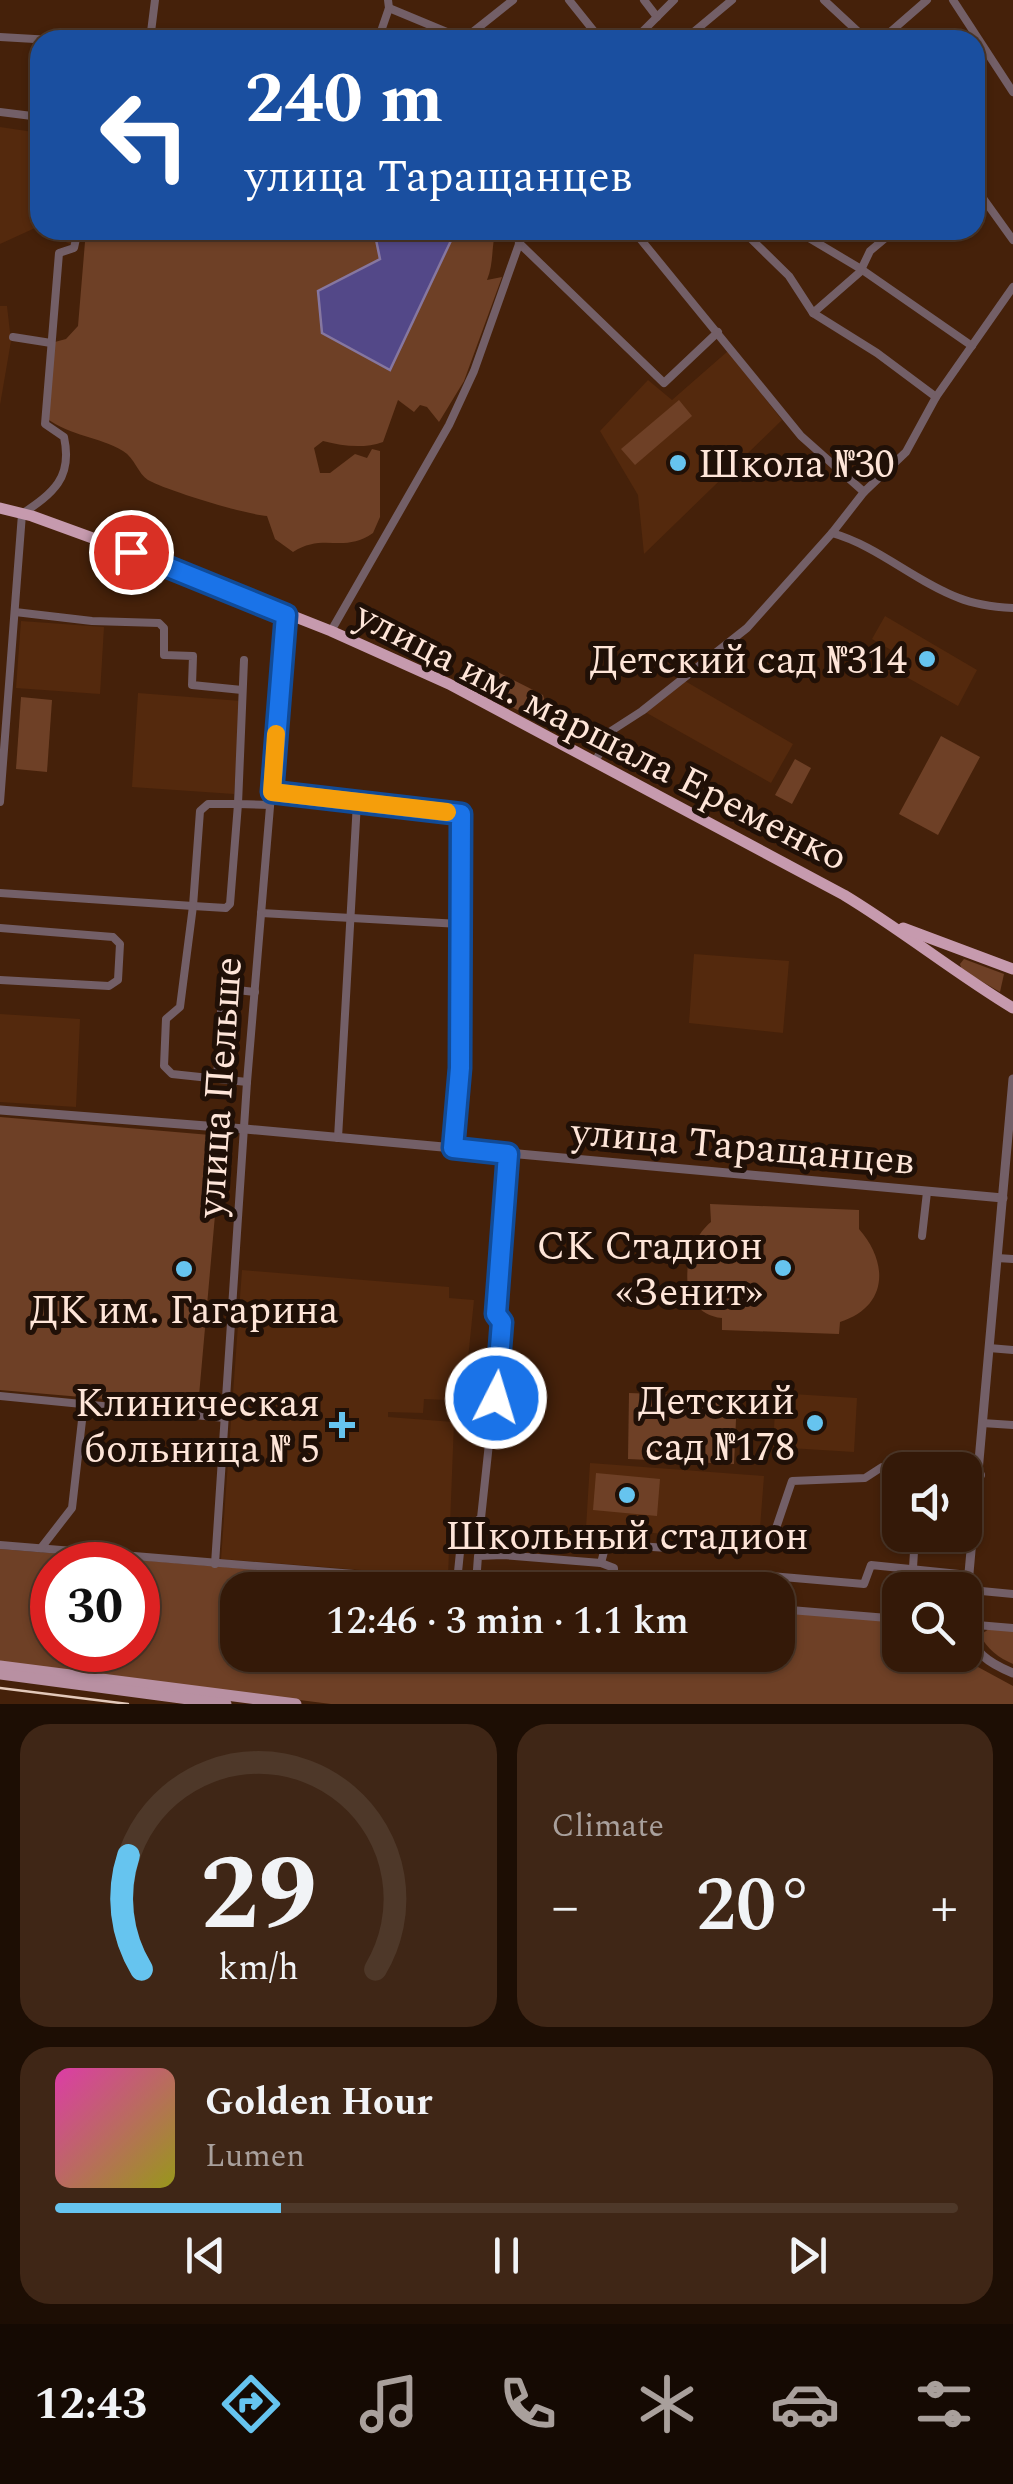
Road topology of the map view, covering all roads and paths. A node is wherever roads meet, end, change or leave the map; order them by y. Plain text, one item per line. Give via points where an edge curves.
1 (155, 0) edge
2 (512, 0) edge
3 (568, 0) edge
4 (644, 0) edge
5 (674, 0) edge
6 (732, 0) edge
7 (824, 0) edge
8 (927, 0) edge
9 (953, 0) edge
10 (389, 4) edge
11 (657, 16) junction
12 (151, 30) edge
13 (381, 30) edge
14 (444, 30) edge
15 (477, 30) edge
16 (592, 30) edge
17 (644, 30) edge
18 (696, 30) edge
19 (856, 30) edge
20 (893, 30) edge
21 (973, 30) edge
22 (0, 36) edge
23 (30, 38) edge
24 (985, 49) edge
25 (1013, 92) edge
26 (0, 112) edge
27 (30, 116) edge
28 (985, 201) edge
29 (76, 240) edge
30 (520, 240) edge
31 (644, 240) edge
32 (752, 240) edge
33 (812, 240) edge
34 (883, 240) edge
35 (1013, 240) edge
36 (519, 243) junction
37 (861, 270) junction
38 (1013, 288) edge
39 (814, 312) junction
40 (718, 332) junction
41 (13, 337) dead end
42 (52, 343) junction
43 (972, 346) junction
44 (936, 398) junction
45 (864, 492) junction
46 (0, 508) edge
47 (22, 514) junction
48 (832, 533) junction
49 (1013, 608) edge
50 (15, 612) junction
51 (286, 615) junction
52 (331, 631) junction
53 (244, 660) dead end
54 (242, 690) junction
55 (596, 760) junction
56 (272, 792) junction
57 (0, 802) edge
58 (357, 802) junction
59 (238, 804) junction
60 (270, 805) junction
61 (0, 893) edge
62 (193, 906) junction
63 (262, 913) junction
64 (352, 919) junction
65 (890, 923) junction
66 (460, 924) junction
67 (0, 928) edge
68 (971, 953) junction
69 (1013, 970) edge
70 (960, 976) junction
71 (0, 980) edge
72 (255, 992) junction
73 (1013, 1008) edge
74 (217, 1078) junction
75 (1013, 1078) edge
76 (248, 1082) junction
77 (1012, 1094) edge
78 (0, 1110) edge
79 (245, 1129) junction
80 (338, 1138) junction
81 (453, 1148) junction
82 (508, 1154) junction
83 (927, 1192) junction
84 (1003, 1198) junction
85 (922, 1236) dead end
86 (997, 1258) junction
87 (1013, 1259) edge
88 (989, 1348) junction
89 (1013, 1350) edge
90 (0, 1396) edge
91 (84, 1403) junction
92 (225, 1418) junction
93 (982, 1422) junction
94 (1013, 1425) edge
95 (980, 1452) edge
96 (882, 1467) edge
97 (772, 1540) dead end
98 (45, 1542) edge
99 (0, 1545) edge
100 (30, 1547) edge
101 (668, 1548) dead end
102 (914, 1552) edge
103 (160, 1559) edge
104 (602, 1563) junction
105 (215, 1564) junction
106 (913, 1568) junction
107 (323, 1572) edge
108 (458, 1572) edge
109 (477, 1572) edge
110 (614, 1572) edge
111 (945, 1572) edge
112 (795, 1577) edge
113 (982, 1591) edge
114 (1013, 1594) edge
115 (795, 1610) edge
116 (882, 1618) edge
117 (982, 1625) edge
118 (1013, 1628) edge
119 (982, 1655) edge
120 (0, 1666) edge
121 (1013, 1672) edge
122 (0, 1674) edge
123 (226, 1704) edge
124 (296, 1704) edge

1 - 12 street
2 - 15 street
3 - 16 street
4 - 11 street
5 - 11 street
6 - 18 street
7 - 19 street
8 - 20 street
9 - 21 street
10 - 13 street
10 - 14 street
11 - 17 street
22 - 23 street
24 - 25 street
26 - 27 street
28 - 35 street
29 - 42 street via 74,248 60,252
30 - 36 street
31 - 40 street
32 - 39 street via 790,276
33 - 37 street
34 - 37 street
36 - 40 street via 664,383
36 - 52 street via 449,425
37 - 39 street
37 - 43 street
38 - 43 street
39 - 44 street
40 - 45 street via 801,436
41 - 42 street
42 - 47 street via 45,424 64,437 68,454 56,491
43 - 44 street
44 - 45 street via 906,452
45 - 48 street
46 - 47 highway, улица им. маршала Еременко
47 - 50 street
47 - 51 highway, улица им. маршала Еременко
48 - 49 street via 958,598
48 - 55 street via 747,628 611,731
50 - 54 street via 160,623 164,655 192,656 192,685
50 - 57 street
51 - 52 highway, улица им. маршала Еременко
51 - 56 street, улица Пельше
52 - 55 highway, улица им. маршала Еременко
53 - 54 street
54 - 59 street
55 - 65 highway, улица им. маршала Еременко
56 - 58 street
56 - 60 street, улица Пельше
58 - 64 street
58 - 66 street via 461,814
59 - 60 street
59 - 62 street via 208,804 200,811
59 - 62 street via 230,904
60 - 63 street, улица Пельше
61 - 62 street
62 - 74 street via 180,1007 166,1019 164,1066 172,1074
63 - 64 street
63 - 72 street, улица Пельше
64 - 66 street
64 - 80 street
65 - 68 highway
65 - 70 highway
66 - 81 street
67 - 71 street via 113,937 120,944 118,980 109,986
68 - 69 highway
68 - 70 highway via 957,962
70 - 73 highway
72 - 74 street via 224,992
72 - 76 street, улица Пельше
74 - 76 street
75 - 77 street
76 - 79 street, улица Пельше
77 - 84 street
78 - 79 street, улица Таращанцев
79 - 80 street, улица Таращанцев
79 - 92 street, улица Пельше
80 - 81 street, улица Таращанцев
81 - 82 street, улица Таращанцев
82 - 83 street, улица Таращанцев
82 - 108 street via 496,1314 502,1322 482,1518 462,1532
83 - 84 street, улица Таращанцев
83 - 85 street
84 - 86 street
86 - 87 street
86 - 88 street
88 - 89 street
88 - 93 street
90 - 91 street
91 - 92 street
91 - 98 street via 72,1508
92 - 105 street, улица Пельше
93 - 94 street
93 - 95 street
96 - 97 street via 865,1478 792,1480
99 - 100 street
101 - 104 street via 606,1544
102 - 106 street
103 - 105 street
104 - 109 street via 478,1556
104 - 110 street
105 - 107 street
106 - 111 street
106 - 112 street via 871,1565 864,1584
113 - 114 street
115 - 116 street
117 - 118 street
119 - 121 street
120 - 124 main road
122 - 123 main road

